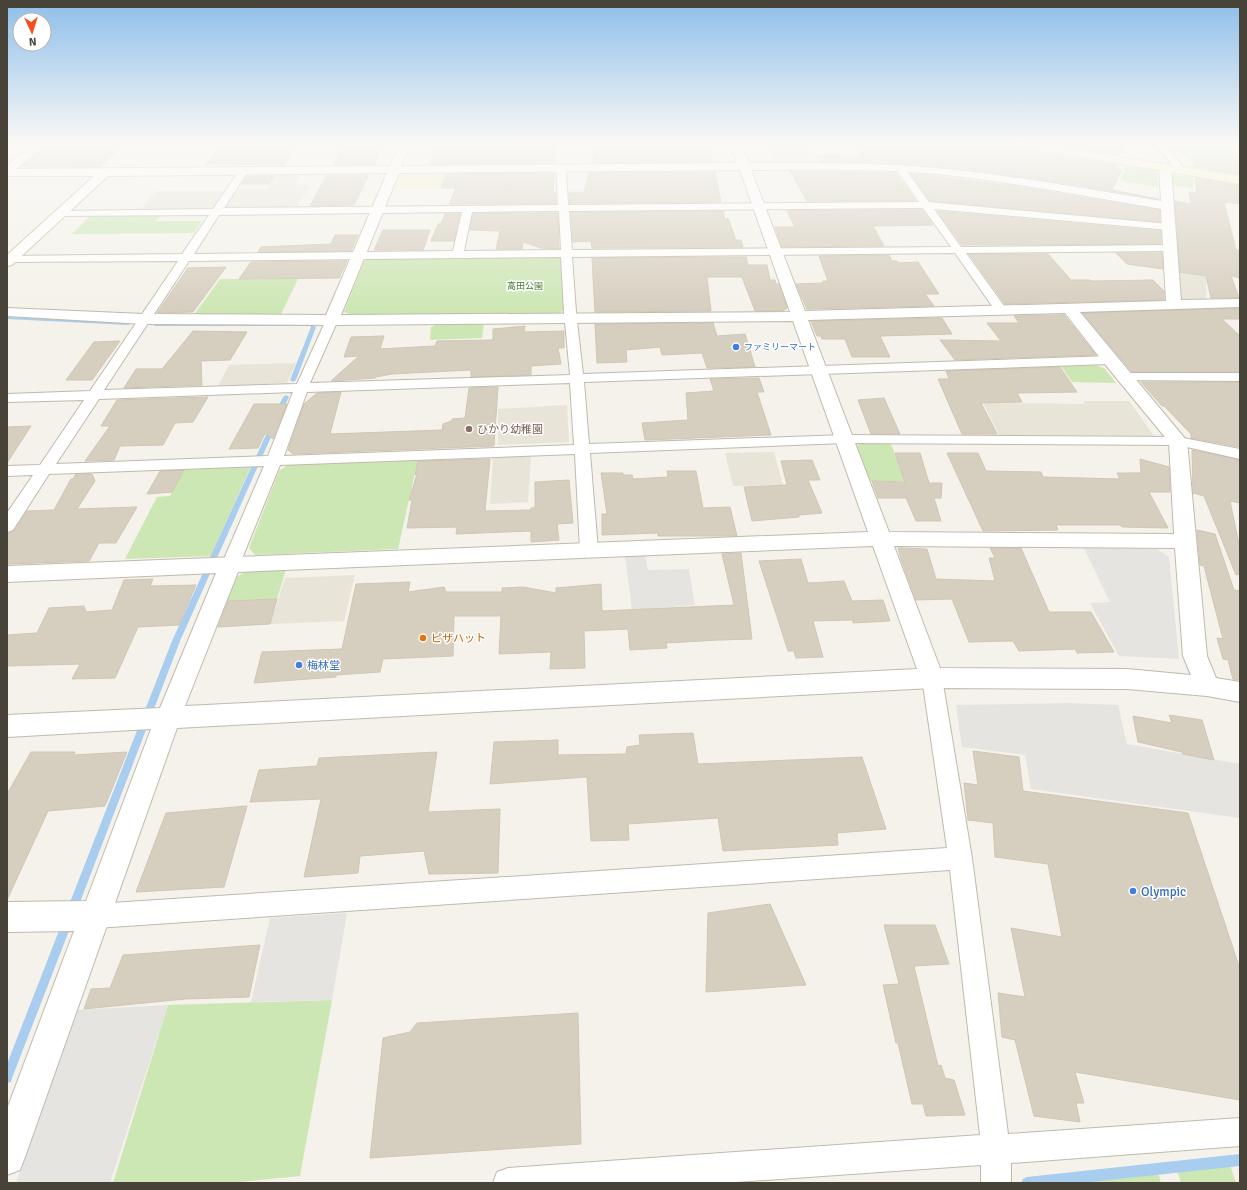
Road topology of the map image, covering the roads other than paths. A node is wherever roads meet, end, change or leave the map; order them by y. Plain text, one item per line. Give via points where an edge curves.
1 (75, 200) edge
2 (224, 200) edge
3 (382, 200) edge
4 (563, 200) edge
5 (756, 200) edge
6 (922, 200) edge
7 (1131, 200) edge
8 (1168, 200) edge
9 (926, 205) junction
10 (1168, 206) junction
11 (759, 207) junction
12 (564, 208) junction
13 (468, 209) junction
14 (378, 210) junction
15 (216, 212) junction
16 (60, 213) junction
17 (1169, 227) junction
18 (1169, 248) junction
19 (959, 250) junction
20 (776, 252) junction
21 (567, 254) junction
22 (458, 255) junction
23 (358, 256) junction
24 (185, 258) junction
25 (9, 261) edge
26 (1240, 303) edge
27 (1174, 306) junction
28 (1069, 308) junction
29 (1001, 310) junction
30 (7, 312) edge
31 (799, 316) junction
32 (571, 318) junction
33 (144, 319) junction
34 (332, 320) junction
35 (1110, 360) junction
36 (819, 370) junction
37 (1123, 377) junction
38 (1240, 377) edge
39 (577, 379) junction
40 (302, 387) junction
41 (93, 395) junction
42 (7, 398) edge
43 (844, 439) junction
44 (1178, 441) junction
45 (582, 449) junction
46 (1240, 454) edge
47 (274, 461) junction
48 (45, 470) junction
49 (7, 471) edge
50 (7, 526) edge
51 (881, 539) junction
52 (1185, 541) junction
53 (589, 550) junction
54 (230, 566) junction
55 (7, 574) edge
56 (932, 678) junction
57 (1207, 686) junction
58 (1240, 692) edge
59 (168, 718) junction
60 (7, 726) edge
61 (960, 858) junction
62 (96, 916) junction
63 (7, 917) edge
64 (1240, 1132) edge
65 (996, 1150) junction
66 (7, 1157) edge
67 (508, 1183) edge
68 (996, 1183) edge

1 - 16 street
2 - 15 street
3 - 14 street
4 - 12 street
5 - 11 street
6 - 9 street
7 - 10 street
8 - 10 street
9 - 11 street
9 - 17 street
9 - 19 street
10 - 17 street
11 - 12 street
11 - 20 street
12 - 13 street
12 - 21 street
13 - 14 street
13 - 22 street
14 - 15 street
14 - 23 street
15 - 16 street
15 - 24 street
16 - 25 street
17 - 18 street
18 - 19 street
18 - 27 street
19 - 20 street
19 - 29 street
20 - 21 street
20 - 31 street
21 - 22 street
21 - 32 street
22 - 23 street
23 - 24 street
23 - 34 street
24 - 25 street
24 - 33 street
26 - 27 street
27 - 28 street
28 - 29 street
28 - 35 street
29 - 31 street
30 - 33 street
31 - 32 street
31 - 36 street
32 - 34 street
32 - 39 street
33 - 34 street
33 - 41 street
34 - 40 street
35 - 36 street
35 - 37 street
36 - 39 street
36 - 43 street
37 - 38 street
37 - 44 street
39 - 40 street
39 - 45 street
40 - 41 street
40 - 47 street
41 - 42 street
41 - 48 street
43 - 44 street
43 - 45 street
43 - 51 street
44 - 46 street
44 - 52 street
45 - 47 street
45 - 53 street
47 - 48 street
47 - 54 street
48 - 49 street
48 - 50 street
51 - 52 street
51 - 53 street
51 - 56 street
52 - 57 street via 1195,656
53 - 54 street
54 - 55 street
54 - 59 street
56 - 57 street via 1127,679
56 - 59 street
56 - 61 street
57 - 58 street
59 - 60 street
59 - 62 street
61 - 62 street
61 - 65 street
62 - 63 street
62 - 66 street
64 - 65 street
65 - 67 street
65 - 68 street

